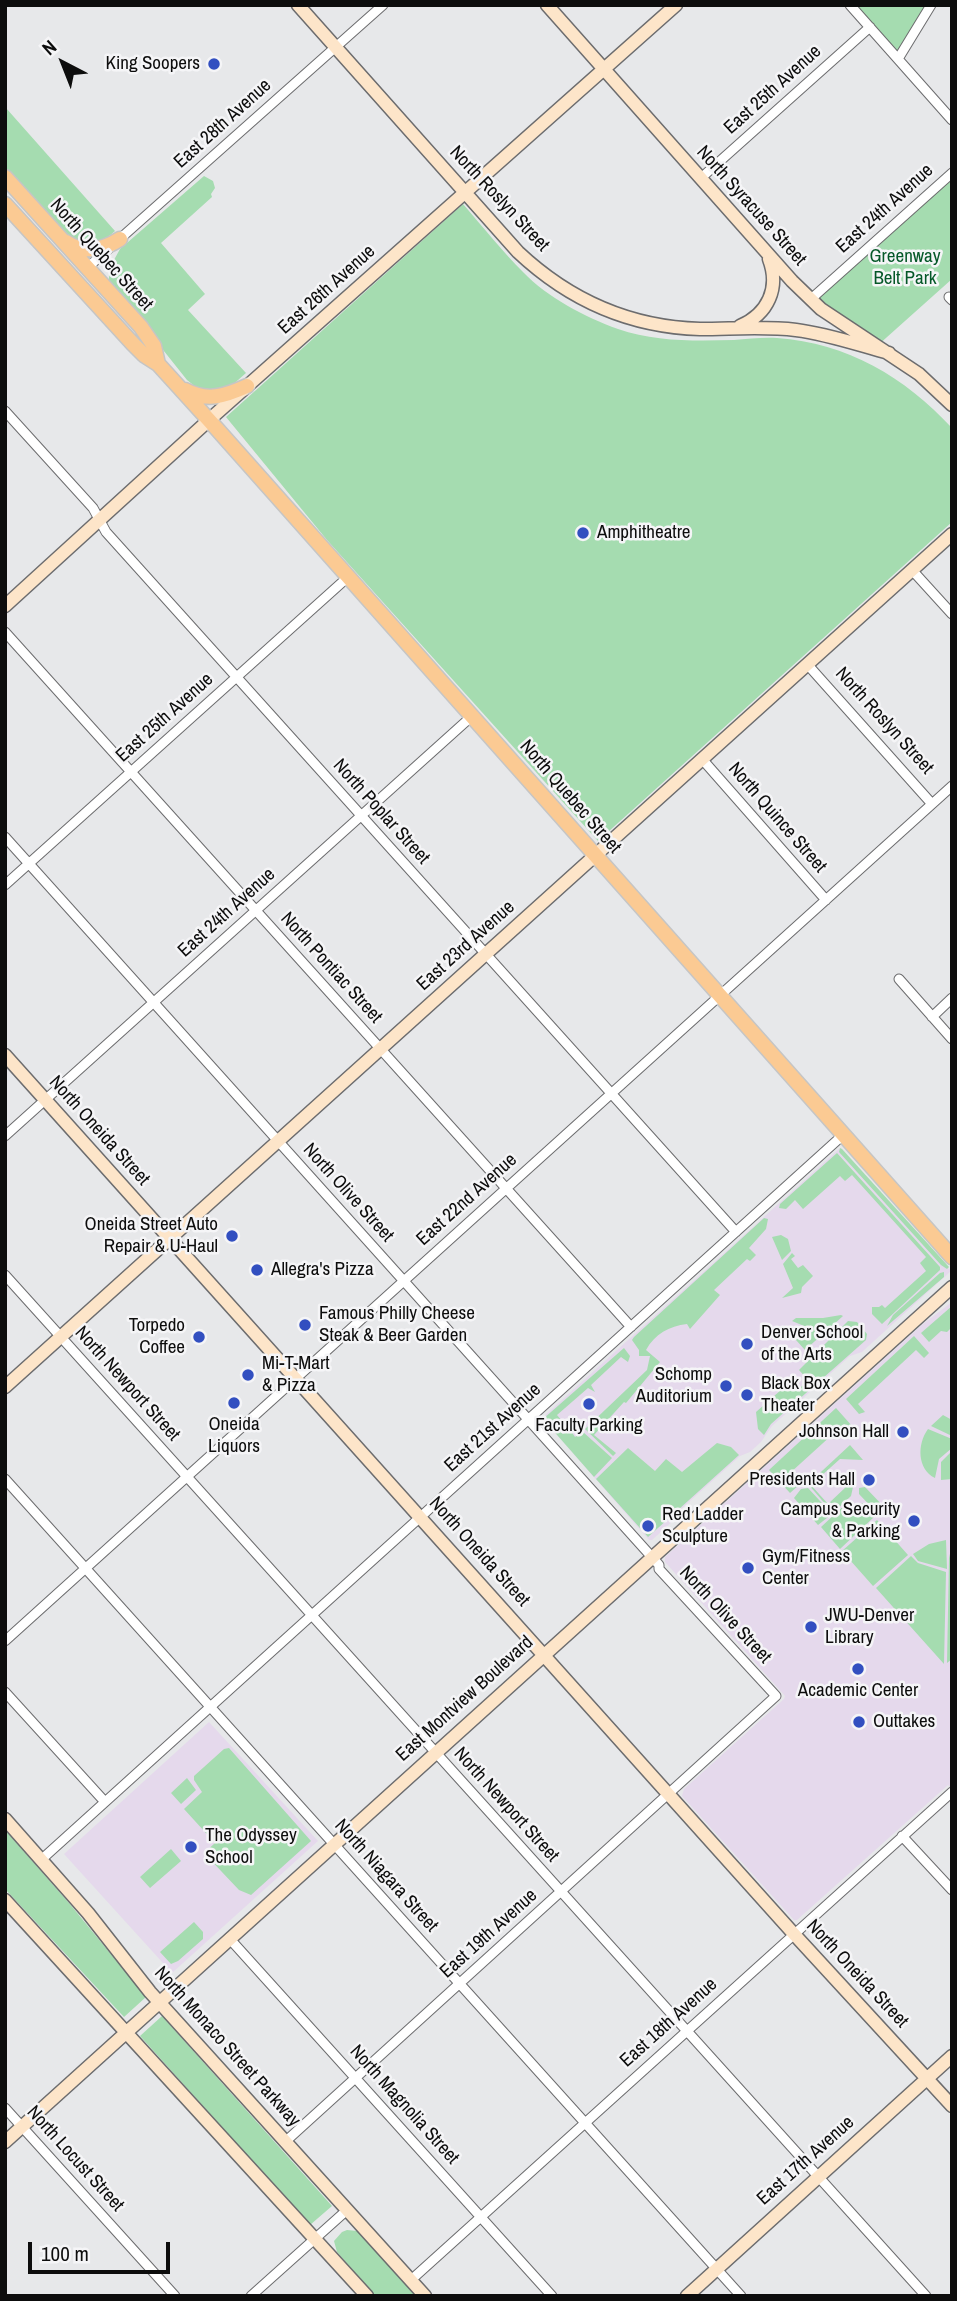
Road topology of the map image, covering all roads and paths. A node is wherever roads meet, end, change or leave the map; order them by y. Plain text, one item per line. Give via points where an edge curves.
1 (298, 5) edge
2 (383, 5) edge
3 (547, 5) edge
4 (676, 5) edge
5 (850, 5) edge
6 (931, 5) edge
7 (870, 27) junction
8 (335, 47) junction
9 (898, 59) junction
10 (604, 70) junction
11 (952, 120) edge
12 (952, 173) edge
13 (5, 177) edge
14 (701, 178) junction
15 (465, 192) junction
16 (5, 204) edge
17 (55, 232) junction
18 (120, 239) junction
19 (767, 254) junction
20 (57, 261) junction
21 (87, 268) junction
22 (811, 299) junction
23 (733, 329) junction
24 (889, 353) junction
25 (158, 364) junction
26 (247, 386) junction
27 (180, 388) junction
28 (952, 405) edge
29 (5, 411) edge
30 (209, 420) junction
31 (99, 520) junction
32 (952, 534) edge
33 (912, 570) junction
34 (348, 577) junction
35 (5, 606) edge
36 (952, 614) edge
37 (5, 632) edge
38 (807, 664) junction
39 (237, 677) junction
40 (472, 716) junction
41 (702, 759) junction
42 (130, 773) junction
43 (952, 786) edge
44 (932, 804) junction
45 (361, 816) junction
46 (5, 837) edge
47 (595, 856) junction
48 (29, 863) junction
49 (5, 885) edge
50 (826, 900) junction
51 (255, 911) junction
52 (486, 954) junction
53 (899, 979) dead end
54 (720, 995) junction
55 (952, 998) edge
56 (153, 1003) junction
57 (932, 1017) junction
58 (952, 1039) edge
59 (380, 1049) junction
60 (5, 1055) edge
61 (611, 1094) junction
62 (46, 1100) junction
63 (844, 1135) junction
64 (5, 1136) edge
65 (278, 1141) junction
66 (506, 1189) junction
67 (736, 1232) junction
68 (170, 1238) junction
69 (952, 1256) edge
70 (5, 1275) edge
71 (404, 1281) junction
72 (952, 1287) edge
73 (631, 1327) junction
74 (61, 1337) junction
75 (296, 1378) junction
76 (5, 1387) edge
77 (529, 1419) junction
78 (187, 1477) junction
79 (5, 1479) edge
80 (421, 1516) junction
81 (652, 1557) junction
82 (86, 1568) junction
83 (312, 1614) junction
84 (5, 1641) edge
85 (545, 1654) junction
86 (5, 1692) edge
87 (776, 1696) joint
88 (210, 1707) junction
89 (434, 1752) junction
90 (952, 1792) edge
91 (668, 1794) junction
92 (105, 1802) junction
93 (5, 1819) edge
94 (902, 1836) junction
95 (333, 1844) junction
96 (42, 1859) junction
97 (952, 1890) edge
98 (561, 1892) junction
99 (5, 1900) edge
100 (793, 1933) junction
101 (229, 1938) junction
102 (460, 1984) junction
103 (159, 2001) junction
104 (687, 2031) junction
105 (127, 2032) junction
106 (952, 2056) edge
107 (356, 2077) junction
108 (927, 2078) junction
109 (952, 2106) edge
110 (5, 2108) edge
111 (585, 2123) junction
112 (22, 2127) junction
113 (286, 2141) junction
114 (5, 2142) edge
115 (818, 2177) junction
116 (348, 2210) junction
117 (481, 2217) junction
118 (316, 2238) junction
119 (716, 2269) junction
120 (411, 2280) junction
121 (175, 2296) edge
122 (251, 2296) edge
123 (367, 2296) edge
124 (425, 2296) edge
125 (552, 2296) edge
126 (687, 2296) edge
127 (741, 2296) edge
128 (926, 2296) edge

1 - 8 street, North Roslyn Street
2 - 8 street, East 28th Avenue
3 - 10 street, North Syracuse Street
4 - 10 street, East 26th Avenue
5 - 7 street
6 - 9 street
7 - 9 street
7 - 14 street, East 25th Avenue
8 - 15 street, North Roslyn Street
8 - 18 street, East 28th Avenue
9 - 11 street
10 - 14 street, North Syracuse Street
10 - 15 street, East 26th Avenue
12 - 22 street, East 24th Avenue
13 - 17 main road, North Quebec Street
14 - 19 street, North Syracuse Street
15 - 23 street, North Roslyn Street via 528,261 589,303 649,324
15 - 26 street, East 26th Avenue
16 - 20 main road, North Quebec Street
17 - 18 main road via 68,244 83,249 105,247
17 - 21 main road, North Quebec Street
18 - 21 street, East 28th Avenue
19 - 22 street, North Syracuse Street
19 - 23 street via 774,277 771,299 756,317
20 - 21 main road via 78,270
20 - 25 main road, North Quebec Street via 144,355
21 - 25 main road, North Quebec Street via 146,334
22 - 24 street, North Syracuse Street
23 - 24 street, North Roslyn Street via 810,332
24 - 28 street, North Syracuse Street
25 - 27 main road, North Quebec Street
26 - 27 main road via 215,397 197,396
26 - 30 street, East 26th Avenue
27 - 30 main road, North Quebec Street
29 - 31 street, North Poplar Street
30 - 31 street, East 26th Avenue
30 - 34 main road, North Quebec Street
31 - 35 street, East 26th Avenue
31 - 39 street, North Poplar Street
32 - 33 street, East 23rd Avenue
33 - 36 street
33 - 38 street, East 23rd Avenue
34 - 39 street, East 25th Avenue
34 - 40 main road, North Quebec Street
37 - 42 street, North Pontiac Street
38 - 41 street, East 23rd Avenue
38 - 44 street, North Roslyn Street
39 - 42 street, East 25th Avenue
39 - 45 street, North Poplar Street
40 - 45 street, East 24th Avenue
40 - 47 main road, North Quebec Street
41 - 47 street, East 23rd Avenue
41 - 50 street, North Quince Street
42 - 48 street, East 25th Avenue
42 - 51 street, North Pontiac Street
43 - 44 street, East 22nd Avenue
44 - 50 street, East 22nd Avenue
45 - 51 street, East 24th Avenue
45 - 52 street, North Poplar Street
46 - 48 street, North Olive Street
47 - 52 street, East 23rd Avenue
47 - 54 main road, North Quebec Street
48 - 49 street, East 25th Avenue
48 - 56 street, North Olive Street
50 - 54 street, East 22nd Avenue
51 - 56 street, East 24th Avenue
51 - 59 street, North Pontiac Street
52 - 59 street, East 23rd Avenue
52 - 61 street, North Poplar Street
53 - 57 street
54 - 61 street, East 22nd Avenue
54 - 63 main road, North Quebec Street
55 - 57 street
56 - 62 street, East 24th Avenue
56 - 65 street, North Olive Street
57 - 58 street
59 - 65 street, East 23rd Avenue
59 - 66 street, North Pontiac Street
60 - 62 street, North Oneida Street
61 - 66 street, East 22nd Avenue
61 - 67 street, North Poplar Street
62 - 64 street, East 24th Avenue
62 - 68 street, North Oneida Street
63 - 67 street, East 21st Avenue
63 - 69 main road, North Quebec Street
65 - 68 street, East 23rd Avenue
65 - 71 street, North Olive Street
66 - 71 street, East 22nd Avenue
66 - 73 street, North Pontiac Street
67 - 73 street, East 21st Avenue
68 - 74 street, East 23rd Avenue
68 - 75 street, North Oneida Street
70 - 74 street, North Newport Street
71 - 75 street, East 22nd Avenue
71 - 77 street, North Olive Street
72 - 81 street, East Montview Boulevard
73 - 77 street, East 21st Avenue
74 - 76 street, East 23rd Avenue
74 - 78 street, North Newport Street
75 - 78 street, East 22nd Avenue
75 - 80 street, North Oneida Street
77 - 80 street, East 21st Avenue
77 - 81 street, North Olive Street
78 - 82 street, East 22nd Avenue
78 - 83 street, North Newport Street
79 - 82 street, North Niagara Street
80 - 83 street, East 21st Avenue
80 - 85 street, North Oneida Street
81 - 85 street, East Montview Boulevard
81 - 87 street, North Olive Street
82 - 84 street, East 22nd Avenue
82 - 88 street, North Niagara Street
83 - 88 street, East 21st Avenue
83 - 89 street, North Newport Street
85 - 89 street, East Montview Boulevard
85 - 91 street, North Oneida Street
86 - 92 street
87 - 91 street, East 19th Avenue
88 - 92 street, East 21st Avenue
88 - 95 street, North Niagara Street
89 - 95 street, East Montview Boulevard
89 - 98 street, North Newport Street
90 - 94 street, East 18th Avenue
91 - 98 street, East 19th Avenue
91 - 100 street, North Oneida Street
92 - 96 street, East 21st Avenue
93 - 96 street, North Monaco Street Parkway
94 - 97 street
94 - 100 street, East 18th Avenue
95 - 101 street, East Montview Boulevard
95 - 102 street, North Niagara Street
96 - 103 street, North Monaco Street Parkway
98 - 102 street, East 19th Avenue
98 - 104 street, North Newport Street
99 - 105 street
100 - 104 street, East 18th Avenue
100 - 108 street, North Oneida Street
101 - 103 street, East Montview Boulevard
101 - 107 street, North Magnolia Street
102 - 107 street, East 19th Avenue
102 - 111 street, North Niagara Street
103 - 105 street, East Montview Boulevard
103 - 113 street, North Monaco Street Parkway
104 - 111 street, East 18th Avenue
104 - 115 street, North Newport Street
105 - 112 street, East Montview Boulevard
105 - 118 street
106 - 108 street, East 17th Avenue
107 - 113 street, East 19th Avenue
107 - 117 street, North Magnolia Street
108 - 109 street, North Oneida Street
108 - 115 street, East 17th Avenue
110 - 112 street, North Locust Street
111 - 117 street, East 18th Avenue
111 - 119 street, North Niagara Street
112 - 114 street, East Montview Boulevard
112 - 121 street, North Locust Street
113 - 116 street, North Monaco Street Parkway
115 - 119 street, East 17th Avenue
115 - 128 street, North Newport Street
116 - 118 street
116 - 120 street, North Monaco Street Parkway
117 - 120 street, East 18th Avenue
117 - 125 street, North Magnolia Street
118 - 122 street
118 - 123 street
119 - 126 street, East 17th Avenue
119 - 127 street, North Niagara Street
120 - 124 street, North Monaco Street Parkway

